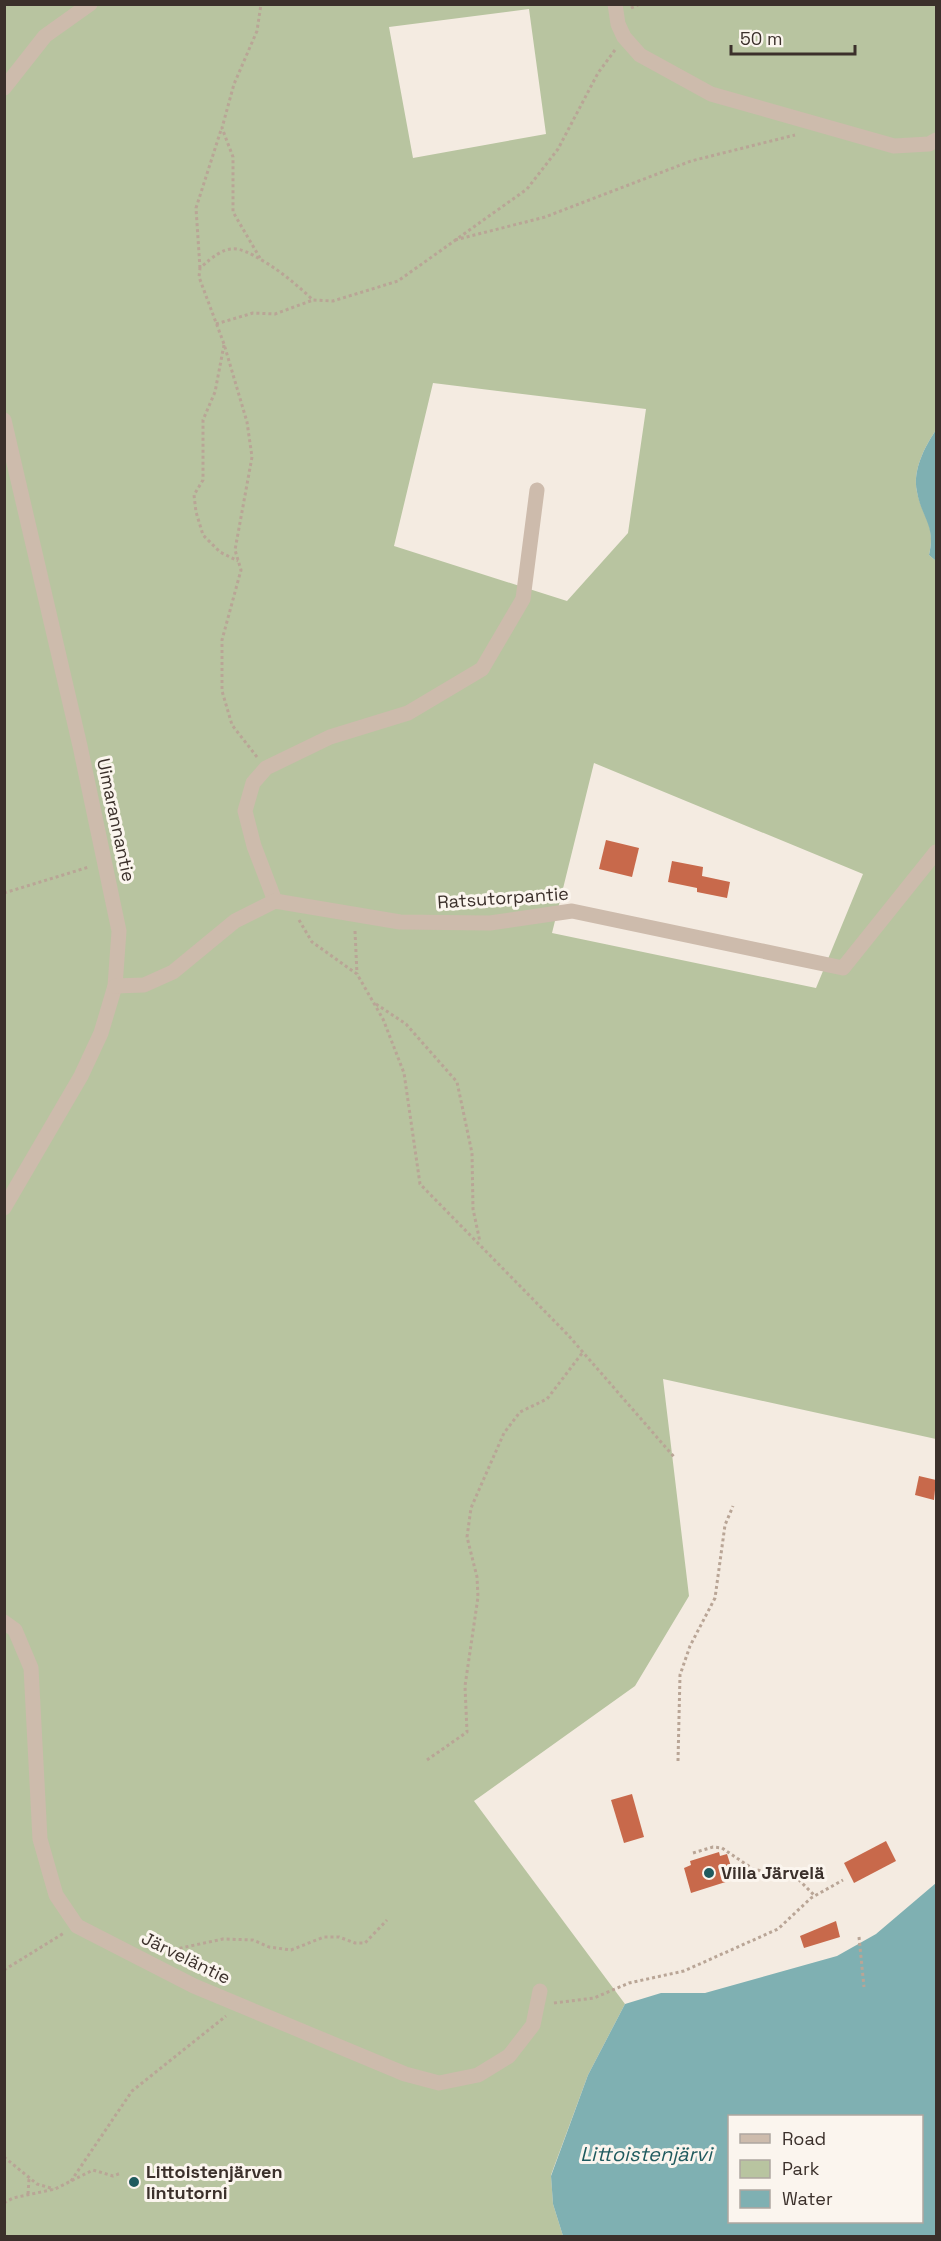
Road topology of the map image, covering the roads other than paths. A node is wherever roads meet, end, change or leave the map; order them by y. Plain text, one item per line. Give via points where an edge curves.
1 (90, 4) edge
2 (615, 4) edge
3 (4, 88) edge
4 (936, 140) edge
5 (4, 420) edge
6 (537, 490) dead end
7 (936, 852) edge
8 (282, 902) junction
9 (116, 986) junction
10 (4, 1208) edge
11 (4, 1622) edge
12 (539, 1998) road end

1 - 3 street via 45,36
2 - 4 street via 624,37 640,55 711,94 894,146
5 - 9 street, Uimarannantie via 119,931
6 - 8 street via 523,599 482,669 408,713 330,737 266,768 253,783 245,811 254,846
7 - 8 street, Ratsutorpantie via 843,968 572,911 490,923 400,922
8 - 9 street via 235,921 173,972 144,985
9 - 10 street, Uimarannantie via 101,1033 81,1076
11 - 12 street, Järveläntie via 15,1630 31,1668 40,1839 56,1895 77,1926 194,1986 405,2074 439,2083 478,2075 509,2056 533,2025

